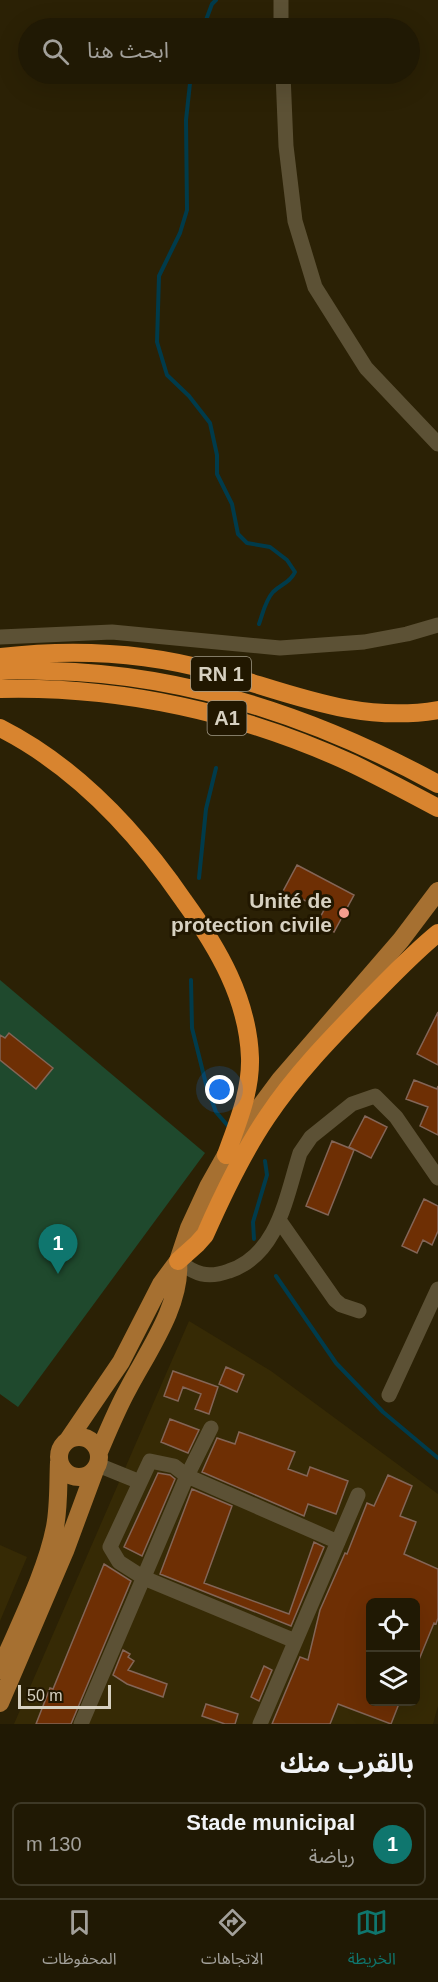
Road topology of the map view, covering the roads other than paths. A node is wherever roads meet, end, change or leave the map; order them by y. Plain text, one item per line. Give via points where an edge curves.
1 (282, 0) edge
2 (281, 18) edge
3 (283, 84) edge
4 (438, 444) edge
5 (438, 625) edge
6 (0, 637) edge
7 (0, 657) edge
8 (0, 671) edge
9 (0, 689) edge
10 (438, 710) edge
11 (0, 728) edge
12 (438, 784) edge
13 (438, 808) edge
14 (435, 895) edge
15 (438, 933) edge
16 (226, 1155) junction
17 (438, 1178) edge
18 (279, 1220) junction
19 (178, 1261) junction
20 (438, 1289) edge
21 (359, 1311) dead end
22 (388, 1395) dead end
23 (211, 1428) dead end
24 (68, 1440) junction
25 (59, 1462) junction
26 (97, 1462) junction
27 (188, 1476) junction
28 (140, 1482) junction
29 (358, 1495) dead end
30 (338, 1542) junction
31 (144, 1578) junction
32 (295, 1641) junction
33 (0, 1670) edge
34 (0, 1703) edge
35 (81, 1724) edge
36 (260, 1724) edge

1 - 2 street
3 - 4 street via 295,221 315,287 366,368
5 - 6 street via 364,642 280,648 112,632
7 - 10 highway, RN 1 via 84,653 150,659 210,670 360,712
8 - 12 highway, A1 via 87,672 214,694 348,739
9 - 13 highway, A1 via 112,694 224,717 305,744
11 - 16 highway via 66,771 108,807 164,872 223,962 246,1023 250,1059 248,1091
14 - 16 main road via 280,1080
15 - 19 highway via 409,958 296,1079 240,1161 205,1234
16 - 19 main road via 198,1206
17 - 18 street via 396,1117 375,1096 367,1098 352,1104 305,1143
18 - 19 street via 266,1246 238,1268 205,1276
18 - 21 street via 335,1300
19 - 24 main road via 161,1284 120,1362
19 - 26 main road via 174,1300 122,1401
20 - 22 street
23 - 27 street
24 - 25 main road via 60,1450
24 - 26 main road via 80,1437 92,1441
25 - 26 main road via 66,1473 78,1478 90,1475
25 - 33 main road via 55,1529
26 - 28 street
26 - 34 main road via 65,1551
27 - 28 street via 174,1466 150,1461
27 - 30 street
27 - 31 street
28 - 31 street via 110,1547 119,1562
29 - 30 street
30 - 32 street
31 - 32 street
31 - 35 street
32 - 36 street

